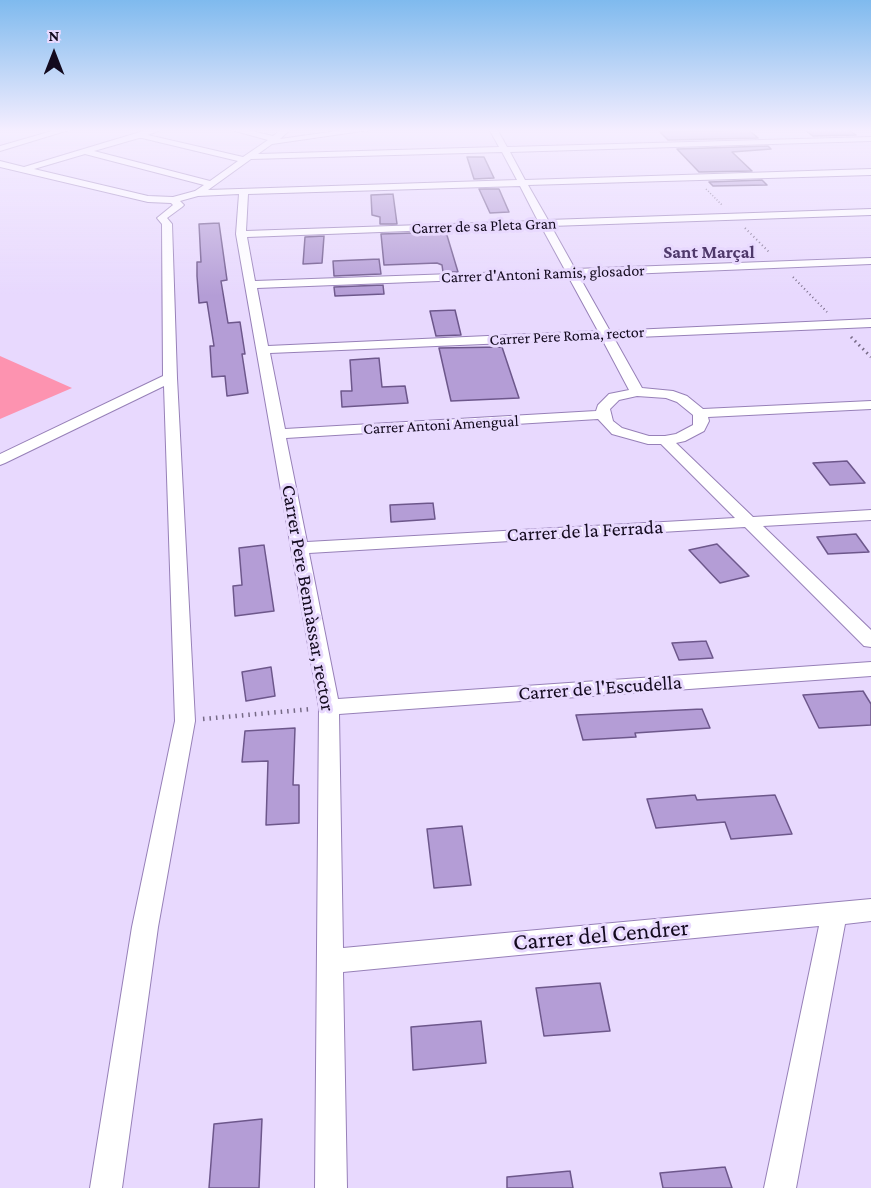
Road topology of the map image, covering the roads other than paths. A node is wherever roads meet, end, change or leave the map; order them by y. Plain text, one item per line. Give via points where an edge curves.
1 (86, 184) edge
2 (210, 184) edge
3 (484, 184) edge
4 (525, 184) edge
5 (198, 193) junction
6 (244, 193) junction
7 (173, 200) junction
8 (871, 212) edge
9 (546, 224) junction
10 (241, 234) junction
11 (871, 261) edge
12 (572, 273) junction
13 (251, 285) junction
14 (871, 323) edge
15 (606, 334) junction
16 (263, 350) junction
17 (170, 378) junction
18 (637, 392) junction
19 (871, 405) edge
20 (700, 413) junction
21 (603, 415) junction
22 (280, 434) junction
23 (665, 440) junction
24 (0, 460) edge
25 (871, 515) edge
26 (749, 521) junction
27 (300, 548) junction
28 (871, 641) edge
29 (871, 669) edge
30 (329, 707) junction
31 (871, 910) edge
32 (834, 913) junction
33 (332, 961) junction
34 (106, 1188) edge
35 (331, 1188) edge
36 (780, 1188) edge

1 - 7 street via 148,199
2 - 5 street
3 - 6 street
4 - 9 street
5 - 6 street
5 - 7 street
6 - 10 street, Carrer Pere Bennàssar, rector
7 - 17 street via 179,205 162,218 167,224
8 - 9 street, Carrer de sa Pleta Gran
9 - 10 street, Carrer de sa Pleta Gran
9 - 12 street
10 - 13 street, Carrer Pere Bennàssar, rector
11 - 12 street, Carrer d'Antoni Ramis, glosador
12 - 13 street, Carrer d'Antoni Ramis, glosador
12 - 15 street
13 - 16 street, Carrer Pere Bennàssar, rector
14 - 15 street, Carrer Pere Roma, rector
15 - 16 street, Carrer Pere Roma, rector
15 - 18 street
16 - 22 street, Carrer Pere Bennàssar, rector
17 - 24 street
17 - 34 street via 185,721 145,927
18 - 20 street via 668,394 693,405
18 - 21 street via 624,393 607,402
19 - 20 street
20 - 23 street via 699,428
21 - 22 street, Carrer Antoni Amengual
21 - 23 street via 617,430
22 - 27 street, Carrer Pere Bennàssar, rector
23 - 26 street
25 - 26 street, Carrer de la Ferrada
26 - 27 street, Carrer de la Ferrada
26 - 28 street
27 - 30 street, Carrer Pere Bennàssar, rector
29 - 30 street, Carrer de l'Escudella
30 - 33 street, Carrer Pere Bennàssar, rector
31 - 32 street, Carrer del Cendrer
32 - 33 street, Carrer del Cendrer
32 - 36 street
33 - 35 street, Carrer Pere Bennàssar, rector

